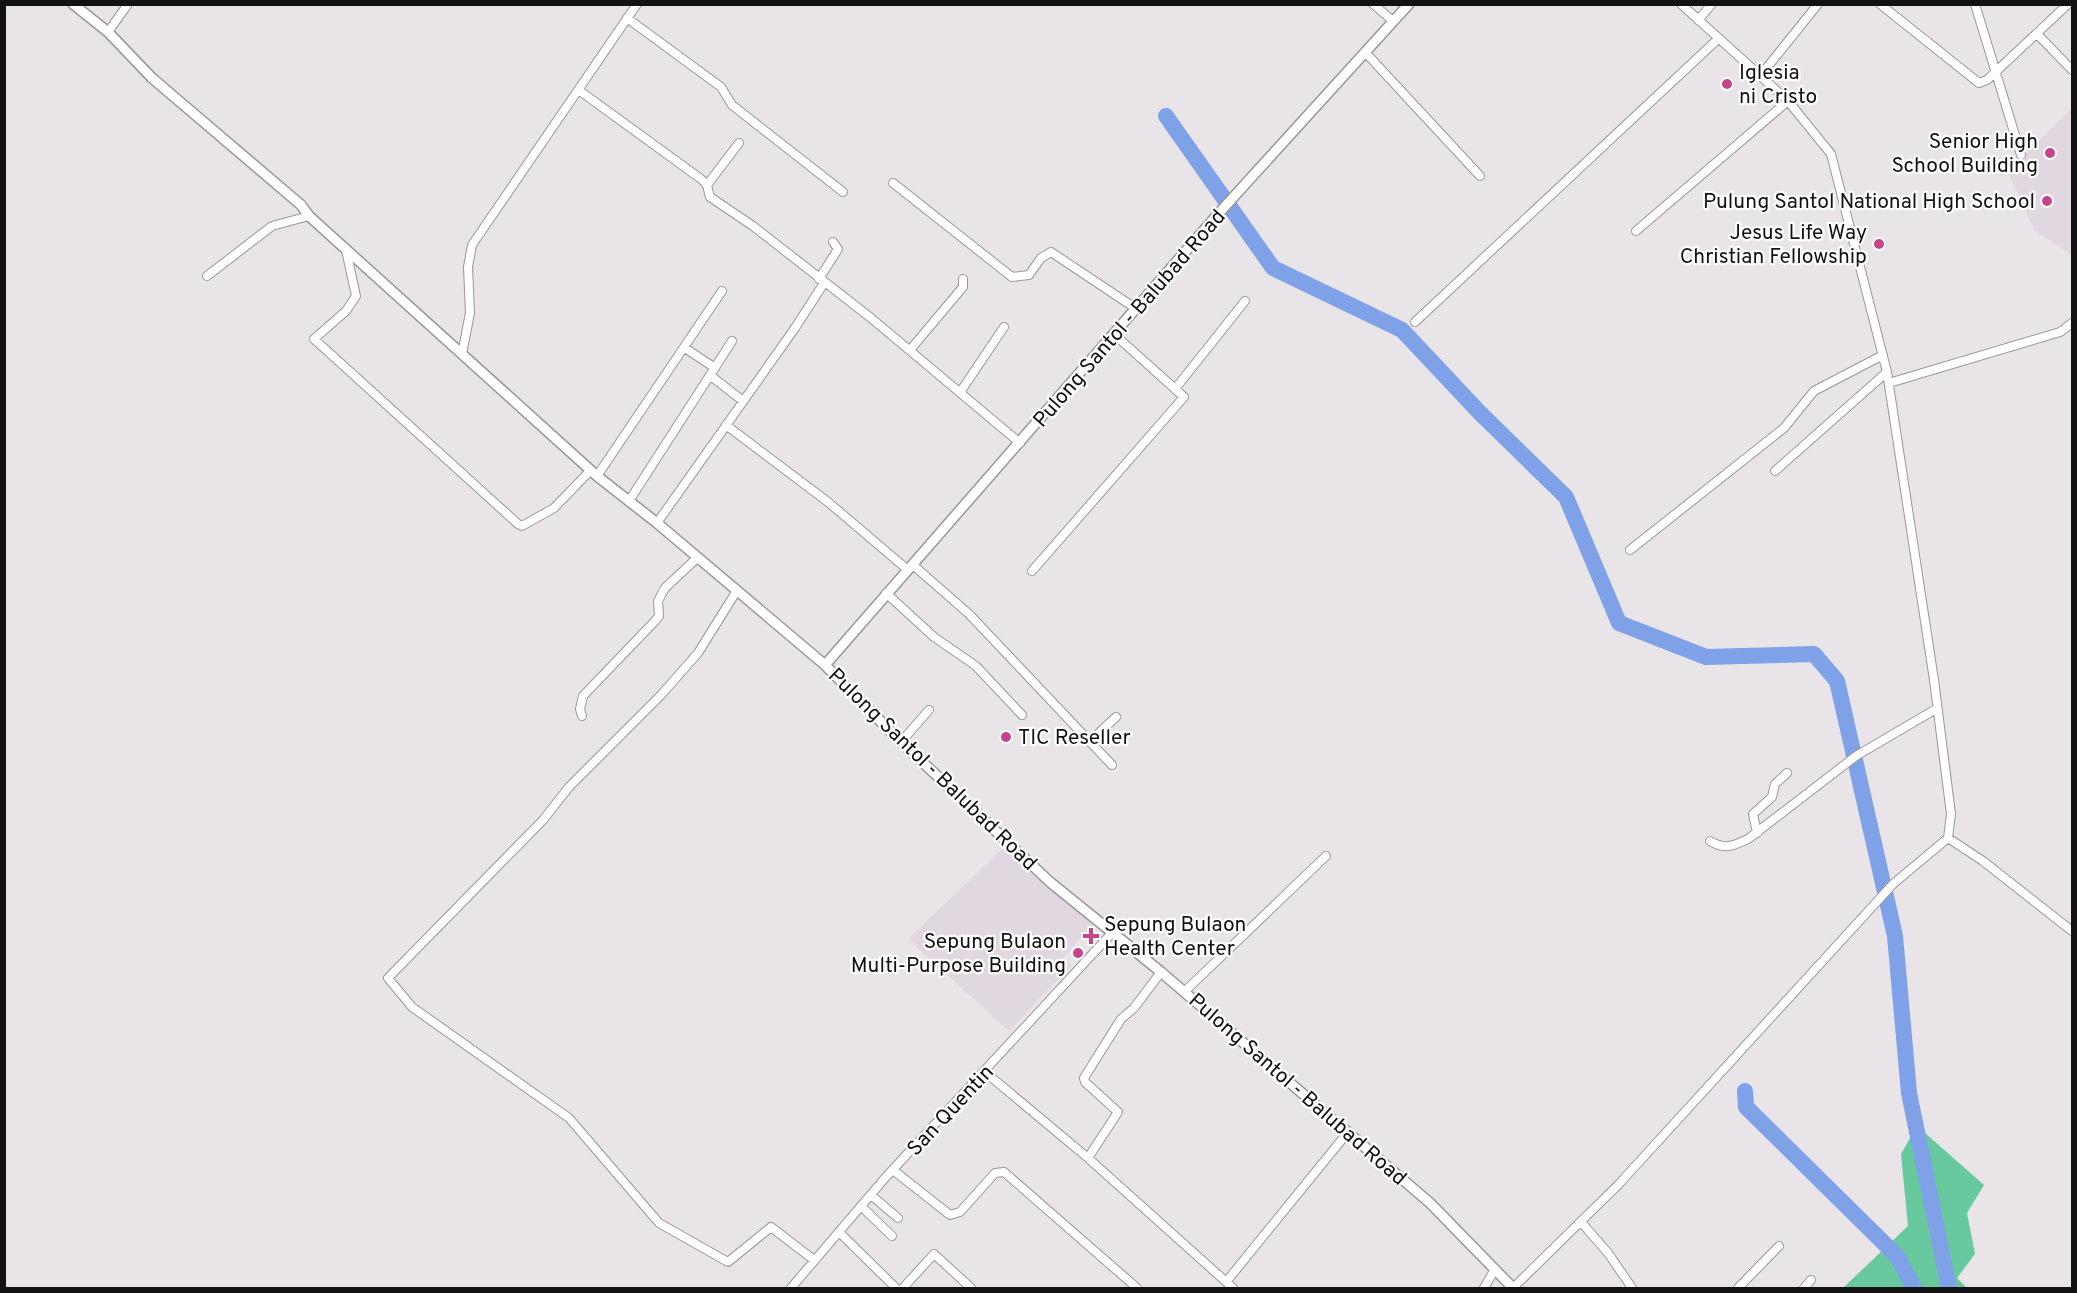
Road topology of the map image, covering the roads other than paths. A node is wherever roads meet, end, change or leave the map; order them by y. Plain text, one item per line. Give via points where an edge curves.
1 (74, 4) edge
2 (128, 4) edge
3 (637, 4) edge
4 (1373, 4) edge
5 (1408, 4) edge
6 (1681, 4) edge
7 (1712, 4) edge
8 (1818, 4) edge
9 (1880, 4) edge
10 (1975, 4) edge
11 (2068, 4) edge
12 (627, 18) junction
13 (1698, 20) junction
14 (1393, 21) junction
15 (108, 32) junction
16 (2038, 35) junction
17 (1719, 38) junction
18 (1365, 52) junction
19 (2073, 70) edge
20 (1996, 72) junction
21 (1761, 75) junction
22 (580, 91) junction
23 (1788, 101) junction
24 (739, 143) dead end
25 (2022, 154) dead end
26 (1480, 176) dead end
27 (893, 183) dead end
28 (707, 185) junction
29 (843, 192) dead end
30 (309, 216) junction
31 (1636, 231) dead end
32 (833, 242) dead end
33 (346, 250) junction
34 (207, 276) dead end
35 (963, 279) dead end
36 (821, 281) junction
37 (722, 291) dead end
38 (1245, 301) dead end
39 (1138, 310) junction
40 (1415, 322) dead end
41 (2073, 323) edge
42 (1004, 327) dead end
43 (1115, 335) junction
44 (732, 340) dead end
45 (685, 348) junction
46 (910, 350) junction
47 (462, 354) junction
48 (1883, 355) junction
49 (715, 368) junction
50 (1887, 372) junction
51 (711, 376) junction
52 (1888, 383) junction
53 (1175, 389) junction
54 (961, 391) junction
55 (743, 401) junction
56 (726, 425) junction
57 (1020, 443) junction
58 (1775, 471) dead end
59 (594, 473) junction
60 (629, 501) junction
61 (657, 523) junction
62 (1630, 550) dead end
63 (697, 558) junction
64 (910, 567) junction
65 (1032, 571) dead end
66 (736, 592) junction
67 (886, 593) junction
68 (825, 665) junction
69 (929, 710) dead end
70 (1936, 710) junction
71 (1022, 715) dead end
72 (582, 716) dead end
73 (1116, 717) dead end
74 (901, 742) junction
75 (1089, 742) junction
76 (1112, 765) dead end
77 (1787, 773) dead end
78 (1757, 833) junction
79 (1948, 838) junction
80 (1710, 841) dead end
81 (1326, 856) dead end
82 (2073, 931) edge
83 (1112, 933) junction
84 (1161, 972) junction
85 (1184, 992) junction
86 (985, 1072) junction
87 (1348, 1132) junction
88 (1088, 1158) junction
89 (893, 1170) junction
90 (871, 1195) junction
91 (862, 1207) junction
92 (898, 1218) dead end
93 (1581, 1222) junction
94 (840, 1233) junction
95 (892, 1236) dead end
96 (1779, 1246) dead end
97 (814, 1260) junction
98 (1495, 1269) junction
99 (1811, 1280) dead end
100 (1227, 1282) junction
101 (791, 1288) edge
102 (896, 1288) edge
103 (903, 1288) edge
104 (971, 1288) edge
105 (1137, 1288) edge
106 (1233, 1288) edge
107 (1484, 1288) edge
108 (1513, 1288) edge
109 (1632, 1288) edge
110 (1738, 1288) edge
111 (1804, 1288) edge

1 - 15 street
2 - 15 street
3 - 12 street
4 - 14 street
5 - 14 street, Pulong Santol - Balubad Road
6 - 13 street
7 - 13 street
8 - 21 street
9 - 20 street via 1979,83
10 - 20 street
11 - 16 street
12 - 22 street
12 - 29 street via 721,87 732,105
13 - 17 street
14 - 18 street, Pulong Santol - Balubad Road
15 - 30 street via 152,78
16 - 19 street
16 - 20 street
17 - 21 street
17 - 40 street
18 - 26 street
18 - 39 street, Pulong Santol - Balubad Road via 1219,213
20 - 25 street
21 - 23 street
22 - 28 street
22 - 47 street via 472,245 468,267 470,313
23 - 31 street
23 - 48 street via 1832,154
24 - 28 street
27 - 39 street via 1012,278 1029,274 1051,252
28 - 36 street via 710,197
30 - 33 street
30 - 34 street via 272,226
32 - 36 street via 838,249
33 - 47 street
33 - 59 street via 356,296 314,339 518,524 522,526 554,508
35 - 46 street via 963,287
36 - 46 street
36 - 55 street
37 - 45 street
38 - 53 street
39 - 43 street, Pulong Santol - Balubad Road
41 - 52 street via 2060,332
42 - 54 street
43 - 53 street
43 - 57 street, Pulong Santol - Balubad Road
44 - 49 street
45 - 49 street
45 - 59 street
46 - 54 street
47 - 59 street
48 - 50 street
48 - 62 street via 1814,391 1784,428
49 - 51 street
50 - 52 street
50 - 58 street
51 - 55 street
51 - 60 street
52 - 70 street
53 - 65 street via 1184,397
54 - 57 street
55 - 56 street
56 - 61 street
56 - 64 street
57 - 64 street, Pulong Santol - Balubad Road
59 - 60 street
60 - 61 street
61 - 63 street
63 - 66 street
63 - 72 street via 665,588 658,601 659,616 583,696
64 - 67 street, Pulong Santol - Balubad Road
64 - 75 street via 969,614
66 - 68 street
66 - 97 street via 698,653 569,786 543,820 388,978 412,1007 569,1118 659,1223 728,1262 771,1227
67 - 68 street, Pulong Santol - Balubad Road
67 - 71 street via 934,637 976,666
68 - 74 street, Pulong Santol - Balubad Road
69 - 74 street
70 - 78 street via 1854,757
70 - 79 street via 1951,814
73 - 75 street
74 - 83 street, Pulong Santol - Balubad Road via 1050,882
75 - 76 street
77 - 78 street via 1775,784 1772,797 1753,814
78 - 80 street via 1729,847
79 - 82 street
79 - 93 street via 1893,884
81 - 85 street
83 - 84 street, Pulong Santol - Balubad Road
83 - 86 street, San Quentin
84 - 85 street, Pulong Santol - Balubad Road
84 - 88 street via 1121,1019 1084,1078 1118,1112
85 - 87 street, Pulong Santol - Balubad Road
86 - 88 street
86 - 89 street, San Quentin
87 - 98 street, Pulong Santol - Balubad Road via 1430,1203
87 - 100 street
88 - 100 street
89 - 90 street, San Quentin
89 - 105 street via 950,1215 960,1212 995,1173 1004,1172
90 - 91 street, San Quentin
90 - 92 street
91 - 94 street, San Quentin
91 - 95 street
93 - 108 street
93 - 109 street
94 - 97 street, San Quentin
94 - 102 street
96 - 110 street
97 - 101 street, San Quentin
98 - 107 street
98 - 108 street, Pulong Santol - Balubad Road
99 - 111 street
100 - 106 street
103 - 104 street via 934,1254

